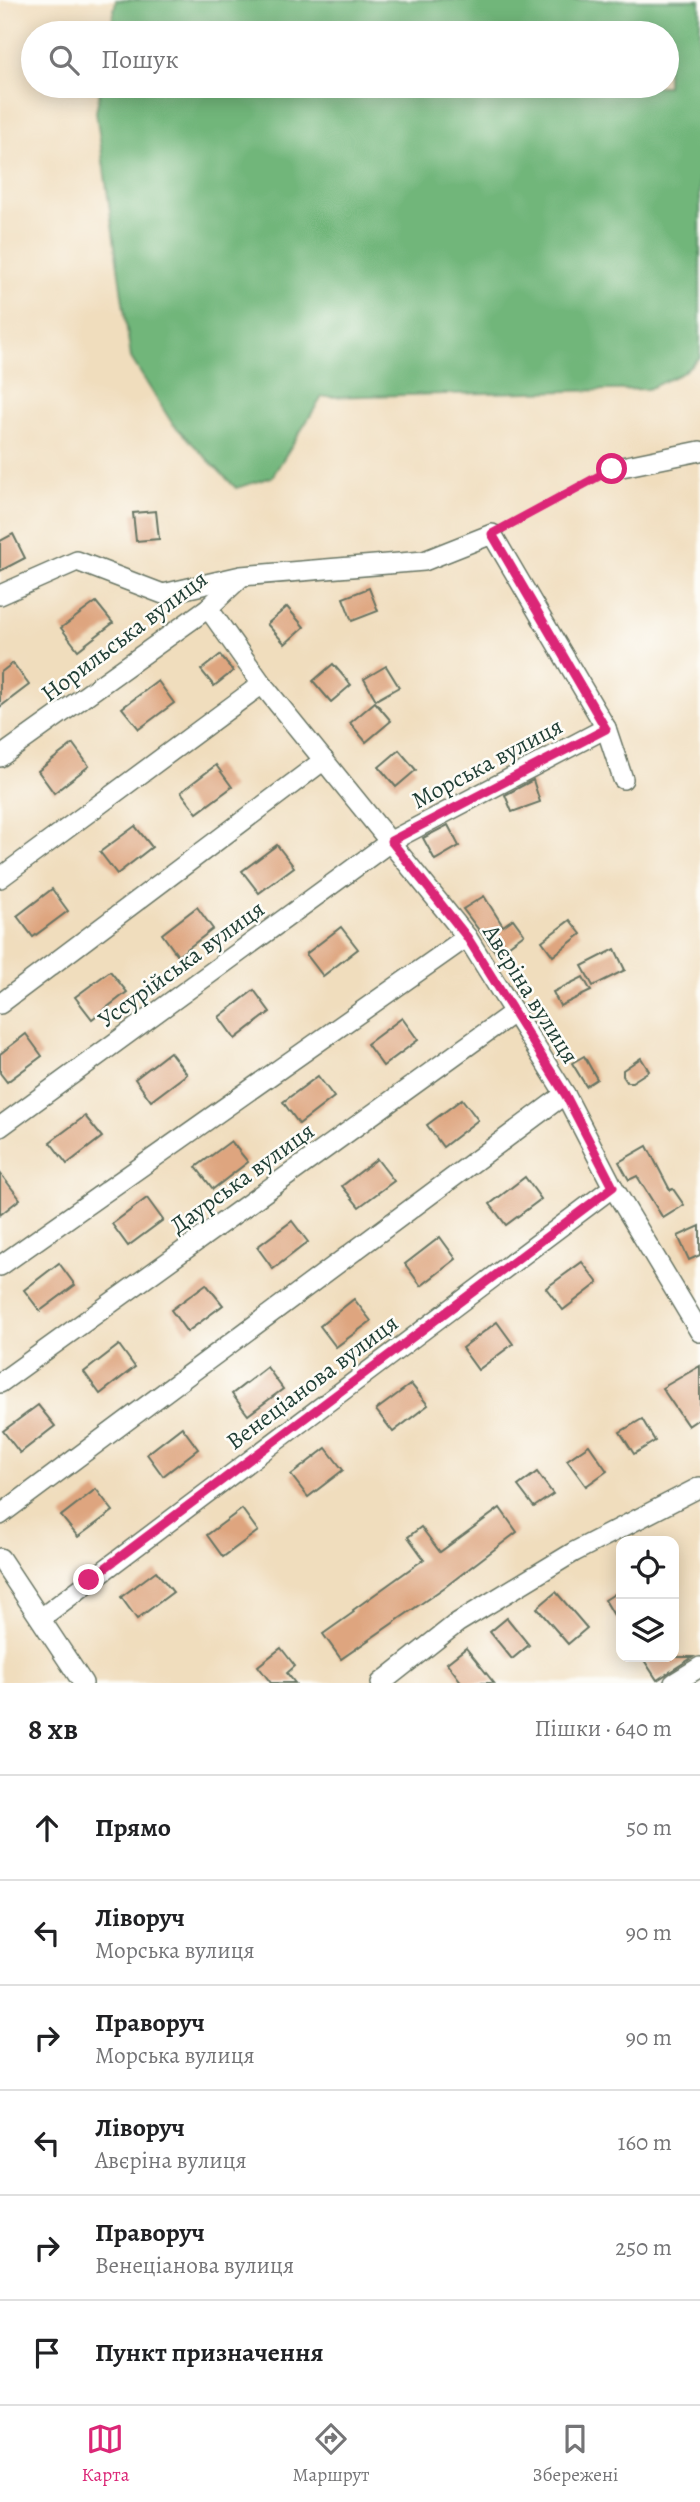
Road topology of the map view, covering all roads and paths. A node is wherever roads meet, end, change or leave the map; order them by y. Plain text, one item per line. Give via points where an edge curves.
1 (700, 451) edge
2 (612, 469) joint
3 (492, 534) junction
4 (241, 576) junction
5 (0, 595) edge
6 (208, 608) junction
7 (262, 684) junction
8 (606, 729) junction
9 (0, 757) edge
10 (324, 760) junction
11 (623, 779) dead end
12 (391, 841) junction
13 (0, 878) edge
14 (467, 937) junction
15 (0, 1004) edge
16 (513, 1013) junction
17 (565, 1094) junction
18 (0, 1127) edge
19 (613, 1187) junction
20 (0, 1266) edge
21 (700, 1332) edge
22 (0, 1383) edge
23 (700, 1487) edge
24 (0, 1514) edge
25 (2, 1567) edge
26 (41, 1618) junction
27 (700, 1667) edge
28 (83, 1683) edge
29 (381, 1683) edge
30 (674, 1683) edge

1 - 2 street
2 - 3 path
3 - 4 street via 424,561
3 - 8 street, Морська вулиця
4 - 5 street via 163,594 77,561
4 - 6 street, Норильська вулиця
6 - 7 street, Авєріна вулиця
6 - 9 street, Норильська вулиця
7 - 10 street, Авєріна вулиця
7 - 13 street
8 - 11 street, Морська вулиця
8 - 12 street, Морська вулиця
10 - 12 street, Авєріна вулиця
10 - 15 street
12 - 14 street, Авєріна вулиця
12 - 18 street, Уссурійська вулиця
14 - 16 street, Авєріна вулиця
14 - 20 street
16 - 17 street, Авєріна вулиця
16 - 22 street, Даурська вулиця
17 - 19 street, Авєріна вулиця
17 - 24 street
19 - 21 street, Авєріна вулиця
19 - 26 street, Венеціанова вулиця
23 - 29 street via 574,1552 469,1616
25 - 26 street
26 - 28 street
27 - 30 street

